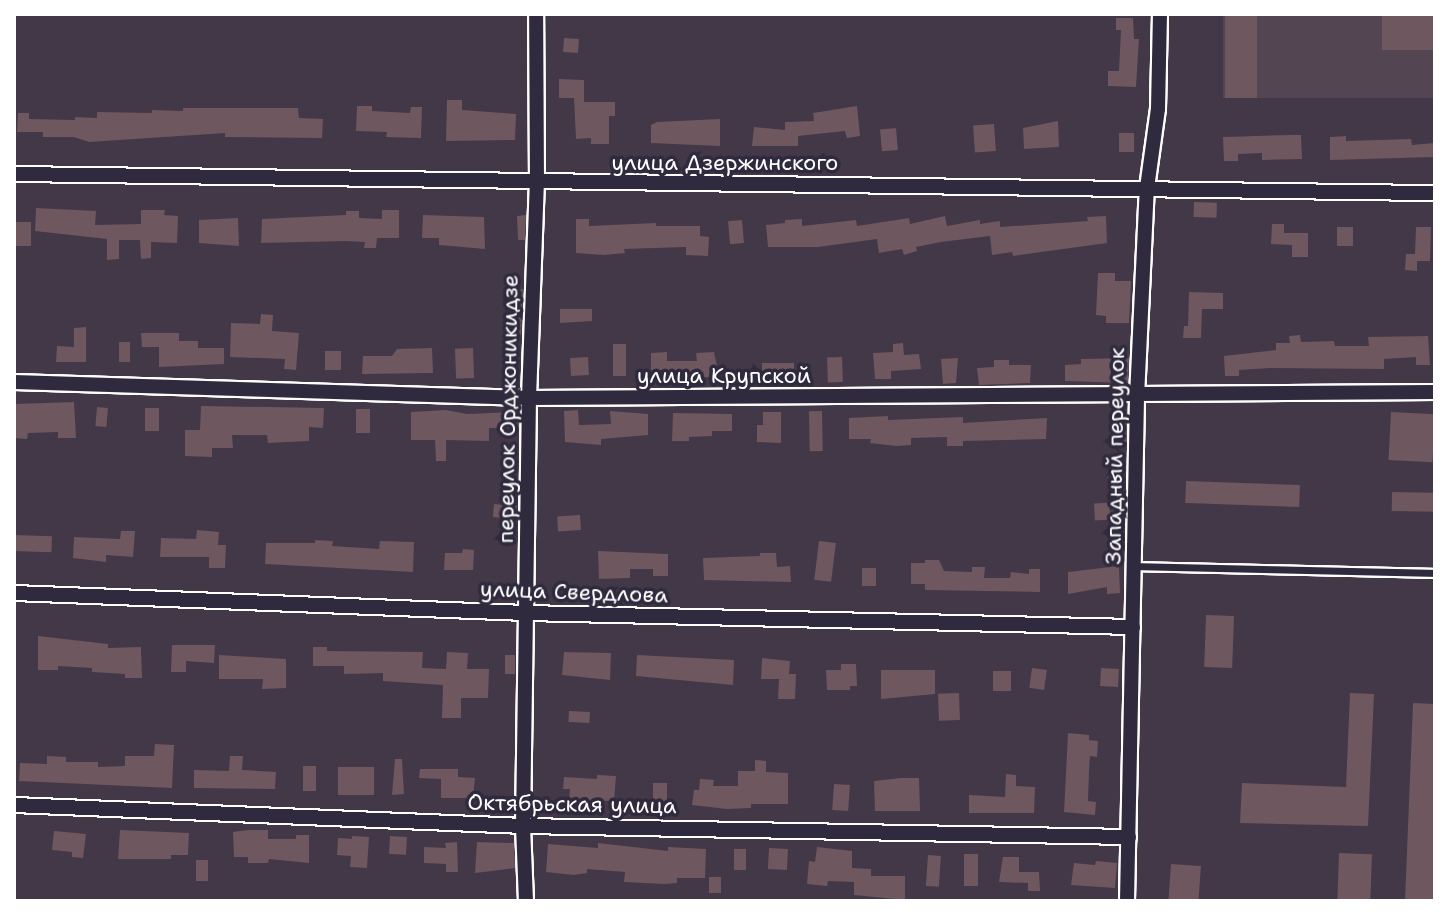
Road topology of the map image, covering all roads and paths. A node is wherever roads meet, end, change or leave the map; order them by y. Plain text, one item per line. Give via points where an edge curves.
1 (536, 14) edge
2 (1160, 14) edge
3 (14, 174) edge
4 (537, 183) junction
5 (1147, 188) junction
6 (1435, 193) edge
7 (14, 382) edge
8 (1435, 392) edge
9 (1137, 397) junction
10 (529, 398) junction
11 (1134, 566) junction
12 (1435, 573) edge
13 (14, 593) edge
14 (526, 613) junction
15 (1133, 627) junction
16 (14, 805) edge
17 (523, 826) junction
18 (1129, 837) junction
19 (526, 901) edge
20 (1127, 901) edge

1 - 4 street, переулок Орджоникидзе
2 - 5 street, Западный переулок via 1158,109
3 - 4 street, улица Дзержинского
4 - 5 street, улица Дзержинского
4 - 10 street, переулок Орджоникидзе
5 - 6 street, улица Дзержинского
5 - 9 street, Западный переулок
7 - 10 street, улица Крупской
8 - 9 street, улица Крупской
9 - 10 street, улица Крупской
9 - 11 street, Западный переулок
10 - 14 street, переулок Орджоникидзе
11 - 12 lane
11 - 15 street, Западный переулок
13 - 14 street, улица Свердлова
14 - 15 street, улица Свердлова
14 - 17 street, переулок Орджоникидзе
15 - 18 street, Западный переулок
16 - 17 street, Октябрьская улица
17 - 18 street, Октябрьская улица
17 - 19 street, переулок Орджоникидзе
18 - 20 street, Западный переулок

